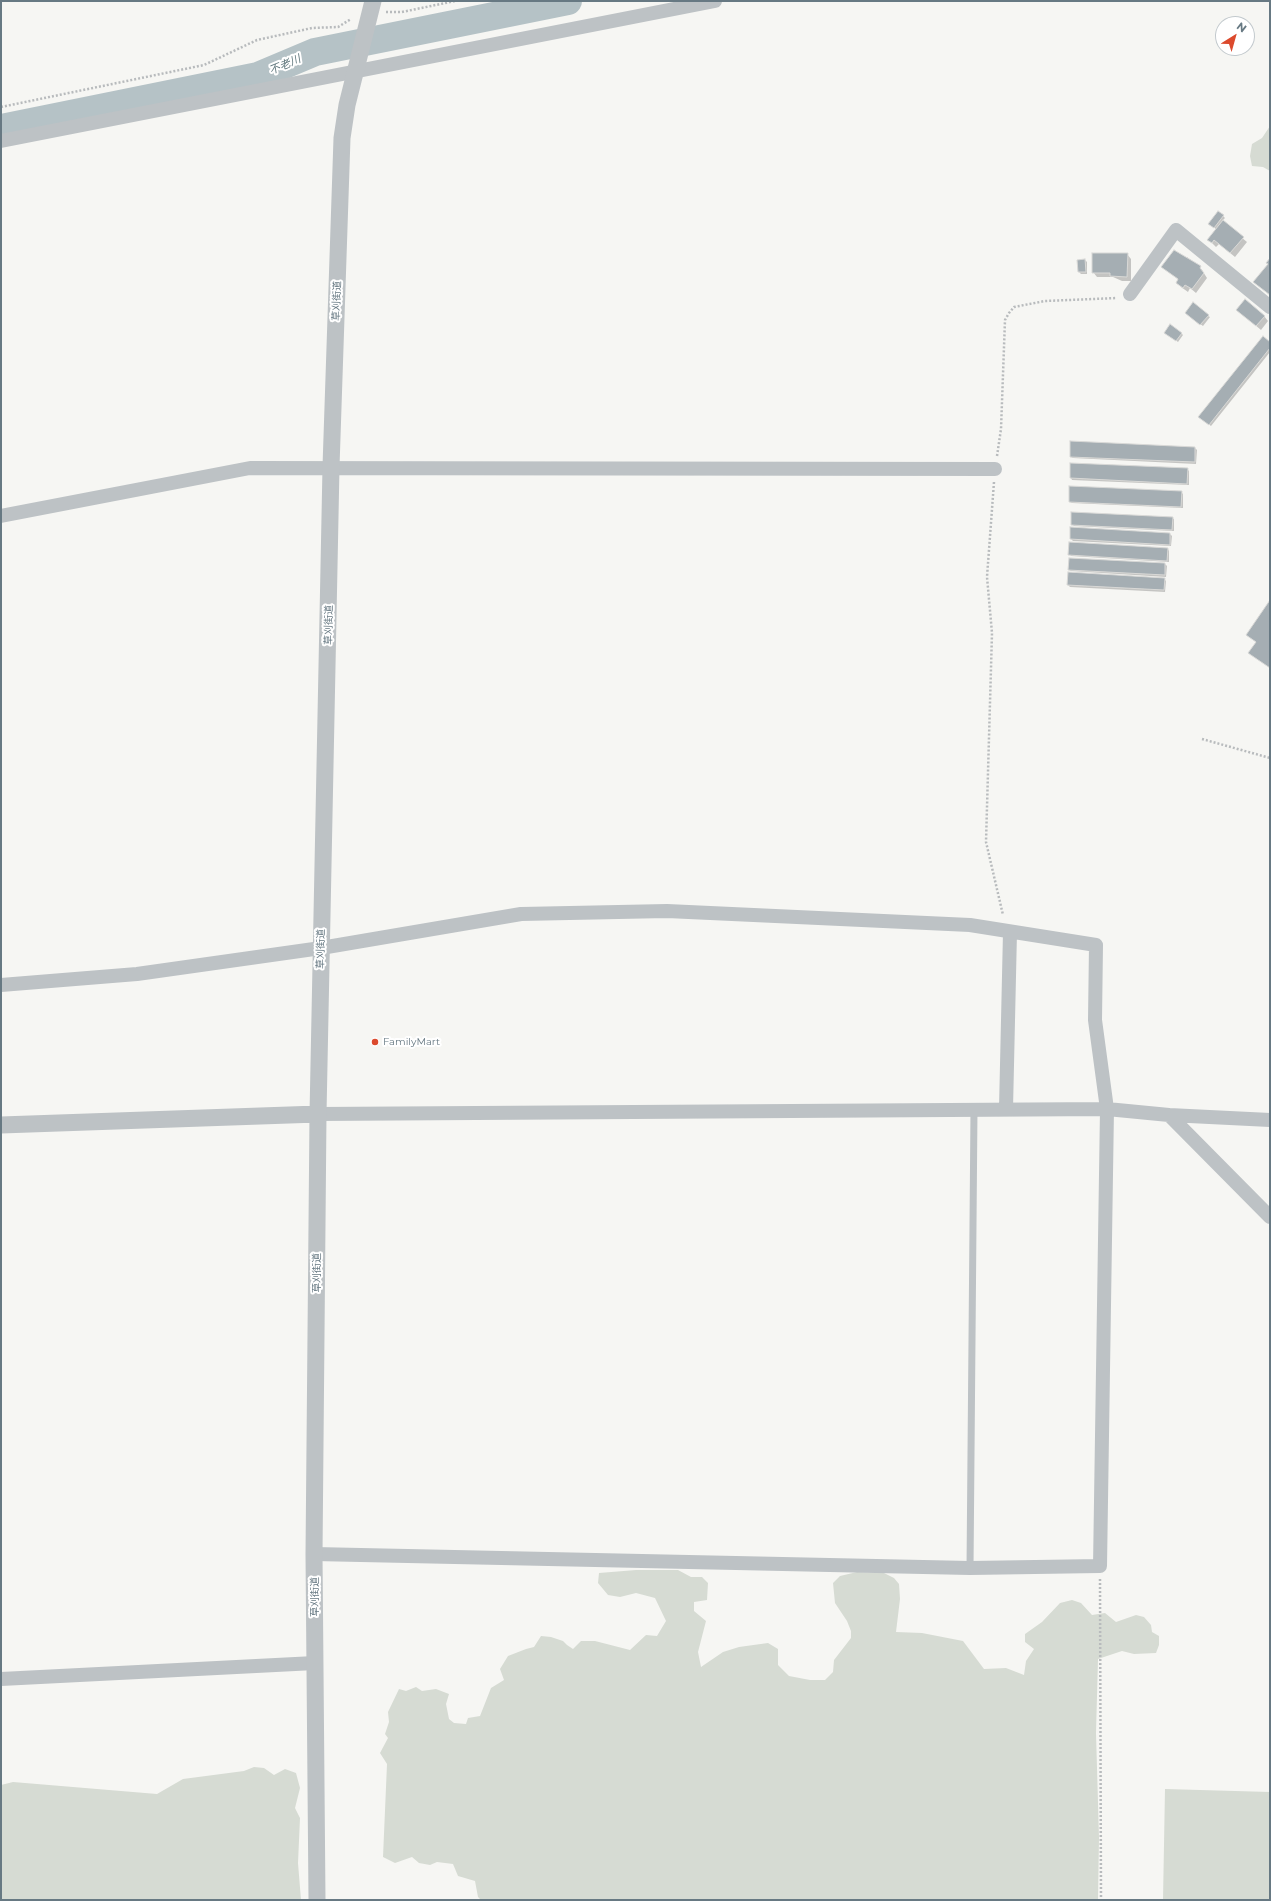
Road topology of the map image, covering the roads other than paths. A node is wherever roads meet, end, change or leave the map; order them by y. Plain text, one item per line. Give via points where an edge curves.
1 (715, 1) edge
2 (370, 10) edge
3 (356, 66) junction
4 (1, 140) edge
5 (1130, 294) road end
6 (1270, 307) edge
7 (332, 467) junction
8 (995, 469) road end
9 (1, 516) edge
10 (1008, 931) junction
11 (321, 948) junction
12 (1, 985) edge
13 (1006, 1109) junction
14 (1107, 1109) junction
15 (974, 1110) junction
16 (318, 1114) junction
17 (1169, 1115) junction
18 (1270, 1120) edge
19 (1, 1125) edge
20 (1270, 1217) edge
21 (314, 1554) junction
22 (970, 1568) junction
23 (315, 1663) junction
24 (1, 1679) edge
25 (318, 1900) edge

1 - 3 street
2 - 3 street, 草刈街道
3 - 4 street
3 - 7 street, 草刈街道 via 342,138
5 - 6 street via 1176,230
7 - 8 street
7 - 9 street via 250,468
7 - 11 street, 草刈街道
10 - 11 street via 970,925 667,911 521,914
10 - 13 street
10 - 14 street via 1096,945 1094,1020
11 - 12 street via 137,974
11 - 16 street, 草刈街道
13 - 14 street
13 - 15 street
14 - 17 street
14 - 22 street via 1100,1566
15 - 16 street
15 - 22 lane
16 - 19 street
16 - 21 street, 草刈街道
17 - 18 street
17 - 20 street
21 - 22 street
21 - 23 street, 草刈街道
23 - 24 street
23 - 25 street, 草刈街道

